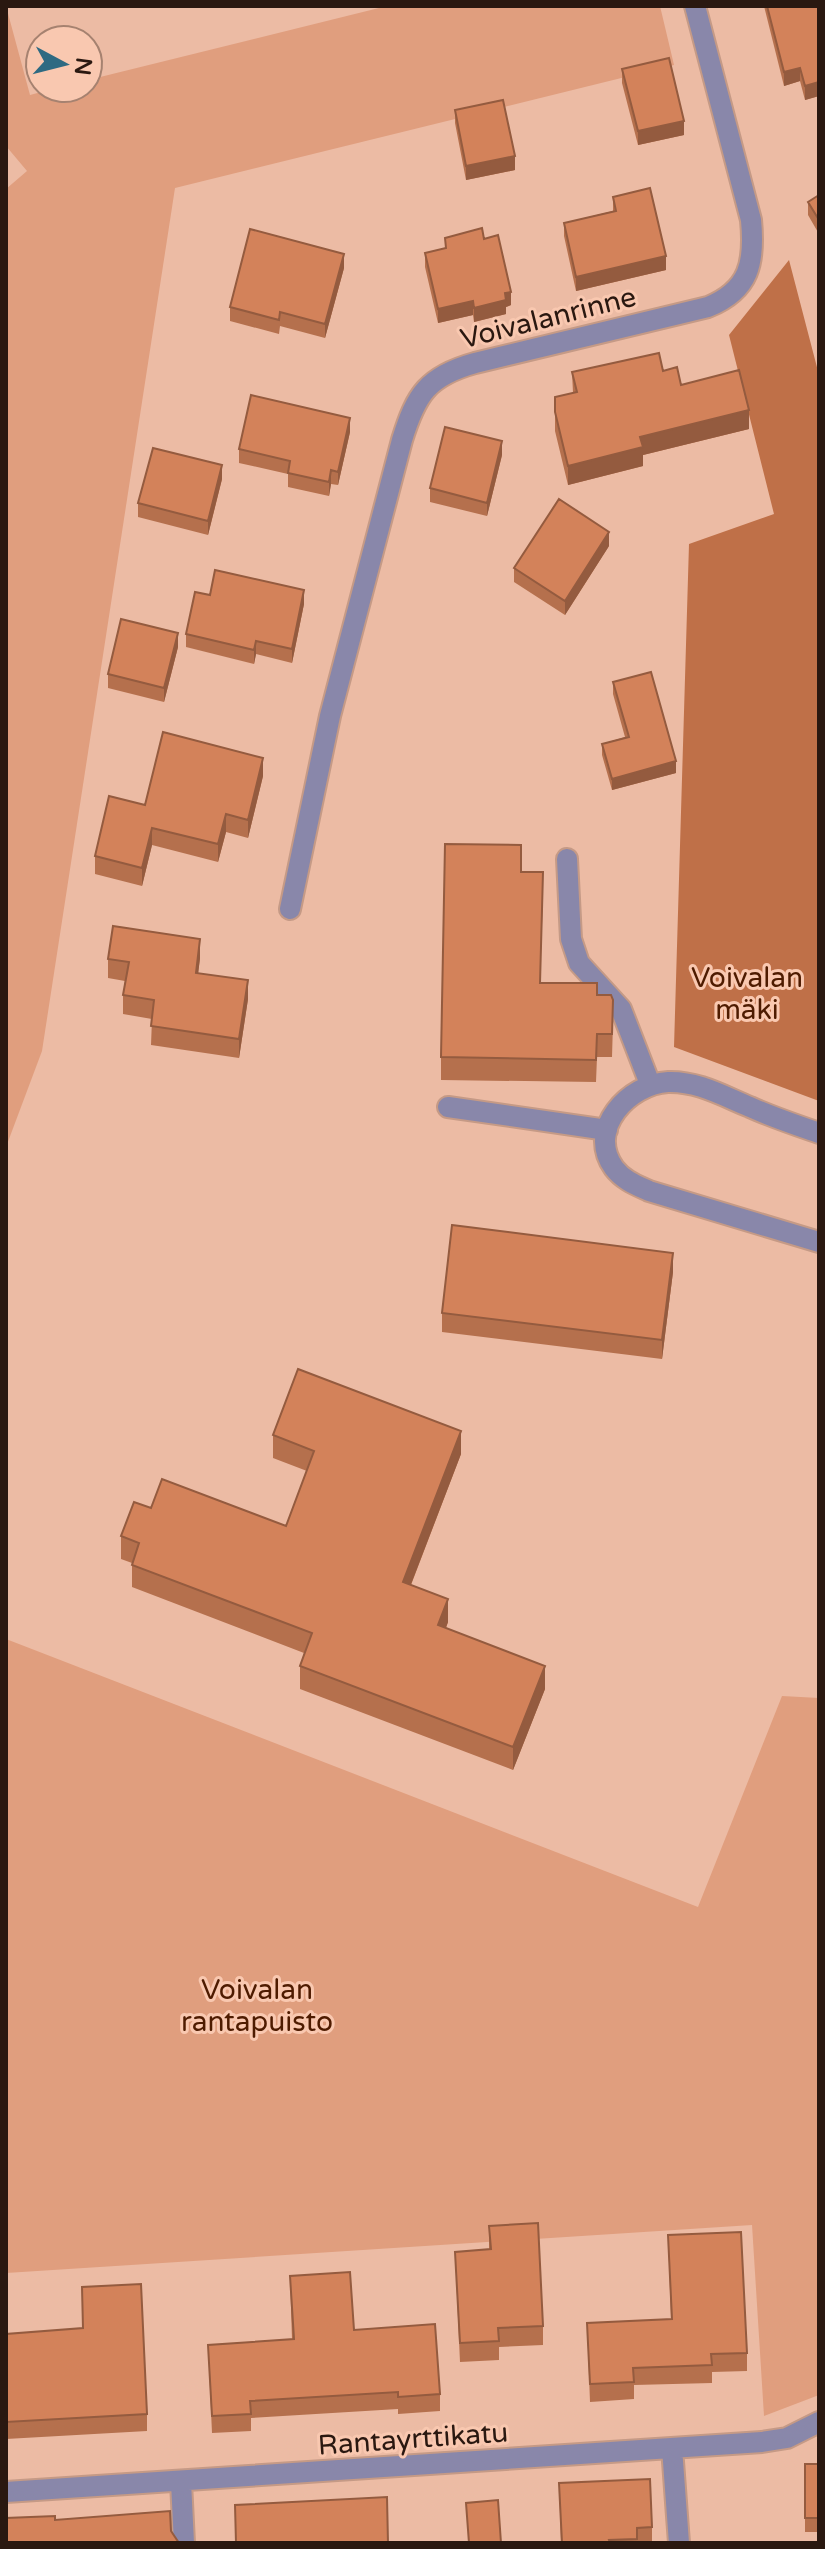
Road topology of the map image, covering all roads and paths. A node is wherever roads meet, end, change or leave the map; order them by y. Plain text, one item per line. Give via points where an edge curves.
1 (695, 6) edge
2 (567, 859) dead end
3 (290, 909) dead end
4 (650, 1084) junction
5 (448, 1107) dead end
6 (607, 1130) junction
7 (819, 1133) edge
8 (819, 1242) edge
9 (819, 2422) edge
10 (672, 2448) junction
11 (181, 2482) junction
12 (6, 2492) edge
13 (184, 2543) edge
14 (679, 2543) edge

1 - 3 street, Voivalanrinne via 751,220 747,274 737,290 708,307 475,363 448,371 425,387 402,440 342,670
2 - 4 street via 571,939 579,963 621,1009
4 - 6 street via 616,1109
4 - 7 street via 694,1084
5 - 6 street
6 - 8 street via 605,1149 626,1181
9 - 10 street, Rantayrttikatu via 787,2438
10 - 11 street, Rantayrttikatu
10 - 14 street
11 - 12 street, Rantayrttikatu
11 - 13 street

